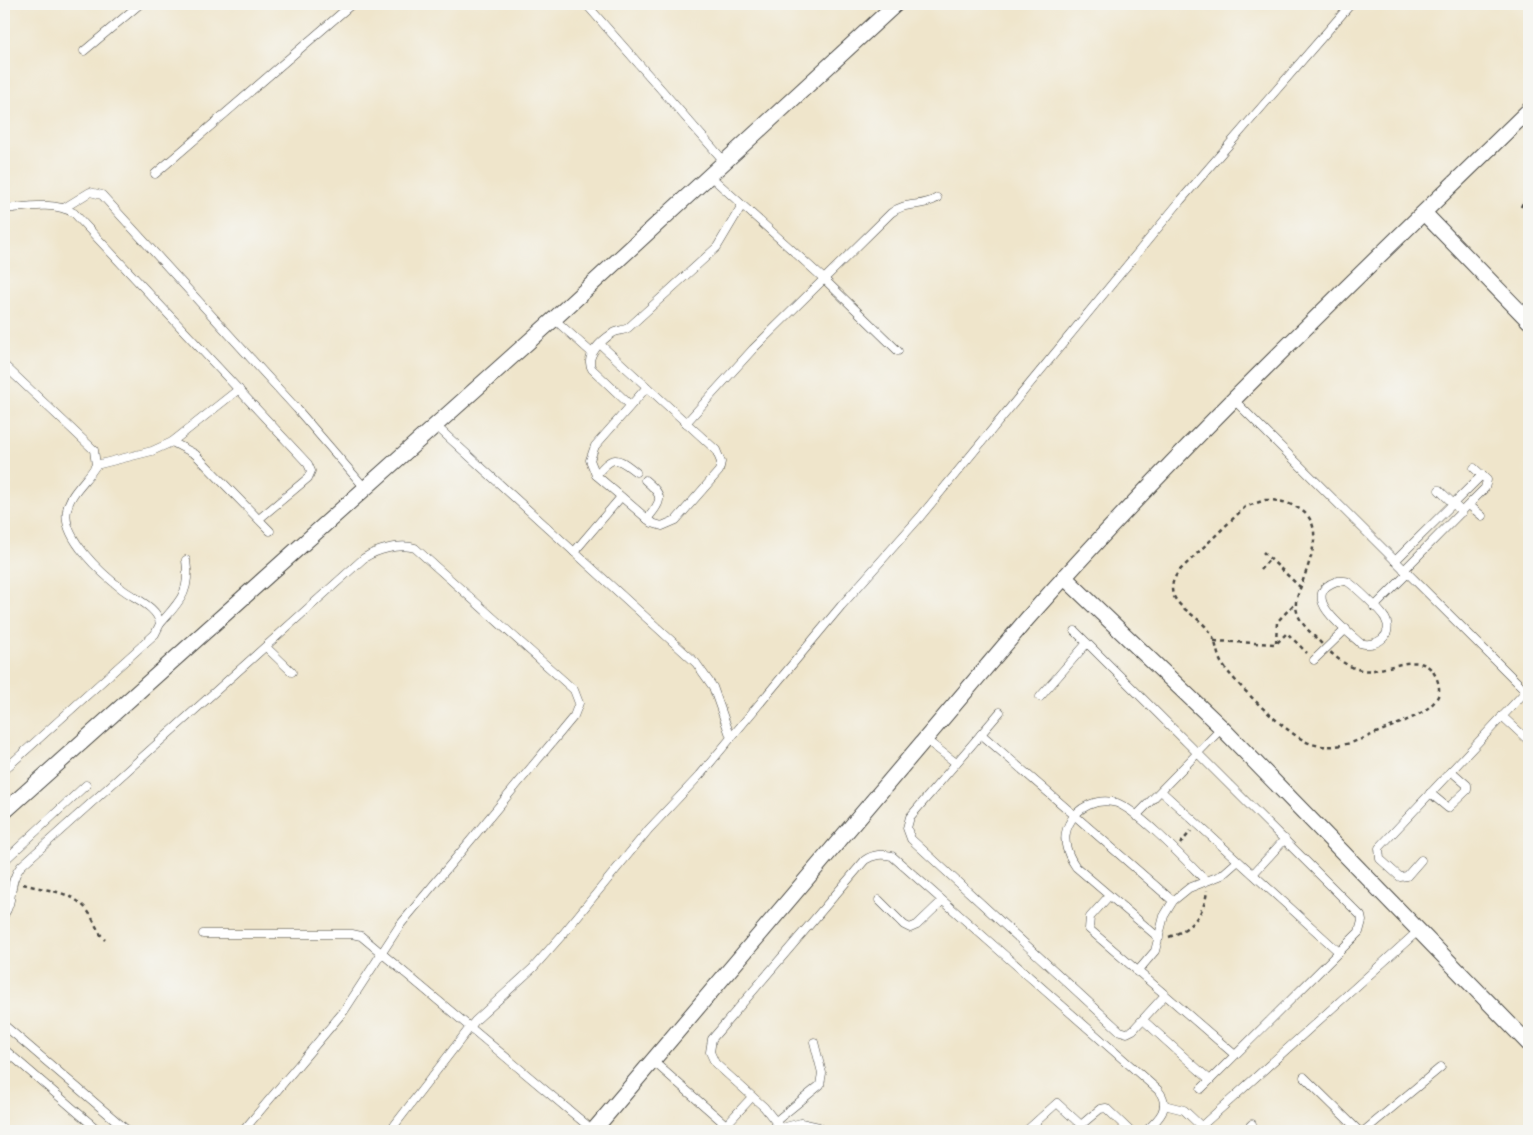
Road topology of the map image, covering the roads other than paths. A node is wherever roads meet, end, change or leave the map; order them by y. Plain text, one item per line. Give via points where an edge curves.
1 (140, 4) edge
2 (352, 4) edge
3 (586, 4) edge
4 (896, 4) edge
5 (1351, 4) edge
6 (84, 51) dead end
7 (1529, 110) edge
8 (724, 161) junction
9 (154, 174) dead end
10 (709, 175) junction
11 (937, 198) dead end
12 (742, 205) junction
13 (64, 208) junction
14 (4, 209) edge
15 (1424, 213) junction
16 (823, 278) junction
17 (554, 319) junction
18 (1529, 321) edge
19 (601, 345) junction
20 (898, 351) dead end
21 (592, 353) junction
22 (4, 365) edge
23 (647, 387) junction
24 (238, 388) junction
25 (1234, 400) junction
26 (630, 405) junction
27 (686, 423) junction
28 (435, 425) junction
29 (172, 442) junction
30 (96, 465) junction
31 (1474, 468) dead end
32 (636, 472) dead end
33 (596, 475) junction
34 (1482, 475) junction
35 (645, 480) dead end
36 (365, 488) junction
37 (1439, 490) dead end
38 (621, 496) junction
39 (1453, 503) junction
40 (1469, 504) junction
41 (1462, 512) junction
42 (1482, 516) dead end
43 (259, 519) junction
44 (647, 519) junction
45 (270, 531) dead end
46 (574, 552) junction
47 (186, 560) dead end
48 (1395, 561) junction
49 (1406, 571) junction
50 (1064, 577) junction
51 (1374, 607) junction
52 (160, 624) junction
53 (1346, 629) junction
54 (1075, 631) dead end
55 (1088, 644) junction
56 (266, 646) junction
57 (1314, 660) road end
58 (292, 672) dead end
59 (1528, 689) edge
60 (1040, 697) dead end
61 (1000, 712) dead end
62 (1502, 716) junction
63 (1222, 728) junction
64 (981, 734) junction
65 (731, 738) junction
66 (925, 739) junction
67 (1529, 741) edge
68 (1197, 753) junction
69 (956, 764) junction
70 (4, 770) edge
71 (1451, 771) junction
72 (86, 785) dead end
73 (1161, 791) junction
74 (1430, 793) junction
75 (4, 812) edge
76 (1074, 815) junction
77 (1136, 816) junction
78 (1285, 839) junction
79 (1421, 860) dead end
80 (4, 861) edge
81 (1238, 861) junction
82 (1253, 874) junction
83 (1206, 881) junction
84 (1108, 896) junction
85 (879, 900) dead end
86 (7, 901) edge
87 (942, 901) junction
88 (1173, 901) junction
89 (4, 915) edge
90 (1418, 931) junction
91 (203, 934) dead end
92 (1159, 938) junction
93 (1339, 952) junction
94 (381, 953) junction
95 (1137, 972) junction
96 (1165, 995) junction
97 (1142, 1020) junction
98 (4, 1025) edge
99 (471, 1028) junction
100 (814, 1042) dead end
101 (1529, 1044) edge
102 (4, 1049) edge
103 (1235, 1055) junction
104 (654, 1062) junction
105 (1441, 1067) dead end
106 (1304, 1077) dead end
107 (1210, 1080) junction
108 (1201, 1089) dead end
109 (752, 1097) junction
110 (1164, 1105) junction
111 (776, 1121) junction
112 (1252, 1124) dead end
113 (726, 1125) junction
114 (819, 1127) dead end
115 (782, 1130) edge
116 (1201, 1130) edge
117 (99, 1131) edge
118 (128, 1131) edge
119 (244, 1131) edge
120 (390, 1131) edge
121 (594, 1131) edge
122 (733, 1131) edge
123 (1026, 1131) edge
124 (1130, 1131) edge
125 (1146, 1131) edge
126 (1245, 1131) edge
127 (1358, 1131) edge
128 (1364, 1131) edge

1 - 6 lane
2 - 9 lane
3 - 8 lane
4 - 8 street
5 - 65 lane via 1181,200 943,489
7 - 15 street
8 - 10 street
10 - 12 lane
10 - 17 street
11 - 16 lane via 926,204 907,204 895,209
12 - 16 lane
12 - 19 lane via 726,235 709,255 628,328 612,334
13 - 14 lane
13 - 24 lane via 78,217
13 - 36 lane via 90,192 102,195
15 - 18 street
15 - 25 street
16 - 20 lane
16 - 27 lane
17 - 21 lane
17 - 28 street
19 - 21 lane
19 - 23 lane
21 - 26 lane via 589,363 592,369
22 - 30 lane via 94,450
23 - 26 lane
23 - 27 lane
24 - 29 lane
24 - 43 lane via 311,471 308,478
25 - 48 lane
25 - 50 street
26 - 33 lane via 592,450 590,460
27 - 44 lane via 719,453 719,471 672,524 657,525
28 - 36 street
28 - 46 lane
29 - 30 lane via 152,451
29 - 43 lane via 195,454
30 - 52 lane via 68,504 68,529 92,562 120,588 153,610
31 - 34 lane
32 - 33 lane via 614,459
33 - 38 lane
34 - 39 lane
34 - 40 lane via 1487,485
35 - 44 lane via 660,497
36 - 75 street
37 - 39 lane
38 - 44 lane
38 - 46 lane
39 - 41 lane
39 - 48 lane
40 - 41 lane
40 - 42 lane
41 - 49 lane
43 - 45 lane
46 - 65 lane via 696,663 715,692
47 - 52 lane via 185,592
48 - 49 lane
49 - 51 lane
49 - 59 lane
50 - 63 street
50 - 66 street
51 - 53 lane via 1387,623 1382,640 1366,645
51 - 53 lane via 1348,583 1336,581 1326,586 1321,598 1324,610
52 - 70 lane via 155,634
53 - 57 lane
54 - 55 lane
55 - 60 lane
55 - 68 lane
56 - 58 lane
56 - 86 lane via 21,866 12,879
56 - 94 lane via 364,558 377,551 411,547 576,694 578,707 574,716 400,925
59 - 62 lane
61 - 64 lane
62 - 67 lane
62 - 71 lane
63 - 68 lane
63 - 90 street
64 - 69 lane
64 - 76 lane
65 - 99 lane via 644,835 548,951
66 - 69 lane
66 - 104 street
68 - 73 lane
68 - 78 lane
69 - 97 lane via 910,817 907,828 910,839 1120,1030 1130,1032
71 - 74 lane
71 - 74 lane via 1467,790 1448,808
72 - 80 lane
73 - 77 lane
73 - 81 lane
74 - 79 lane via 1378,852 1380,859 1400,876 1407,876
76 - 77 lane via 1083,807 1105,801 1116,803
76 - 84 lane via 1065,836 1069,858
76 - 88 lane
77 - 83 lane
78 - 82 lane
78 - 93 lane via 1361,916 1359,932
81 - 82 lane
81 - 83 lane via 1222,875
82 - 93 lane
83 - 88 lane via 1189,888
84 - 92 lane
84 - 95 lane via 1090,917 1089,929
85 - 87 lane via 910,928
86 - 89 lane
87 - 109 lane via 892,856 879,854 865,860 712,1039 710,1052 713,1060
87 - 110 lane via 1158,1090
88 - 92 lane via 1164,916
90 - 101 street
90 - 116 lane
91 - 94 lane via 352,934 365,938
92 - 95 lane via 1155,951
93 - 103 lane
94 - 99 lane
94 - 119 lane via 335,1022
95 - 96 lane
96 - 97 lane
96 - 103 lane
97 - 107 lane
98 - 118 lane
99 - 120 lane
99 - 121 lane
100 - 111 lane via 822,1073 820,1085
102 - 117 lane
103 - 107 lane
104 - 113 lane
104 - 121 street
105 - 128 lane
106 - 127 lane
107 - 108 lane
109 - 111 lane
109 - 113 lane
110 - 116 lane via 1184,1110
110 - 125 lane via 1161,1116
111 - 115 lane
112 - 126 lane
113 - 122 lane
114 - 115 lane via 801,1123
123 - 124 lane via 1057,1103 1082,1125 1100,1108 1106,1108

